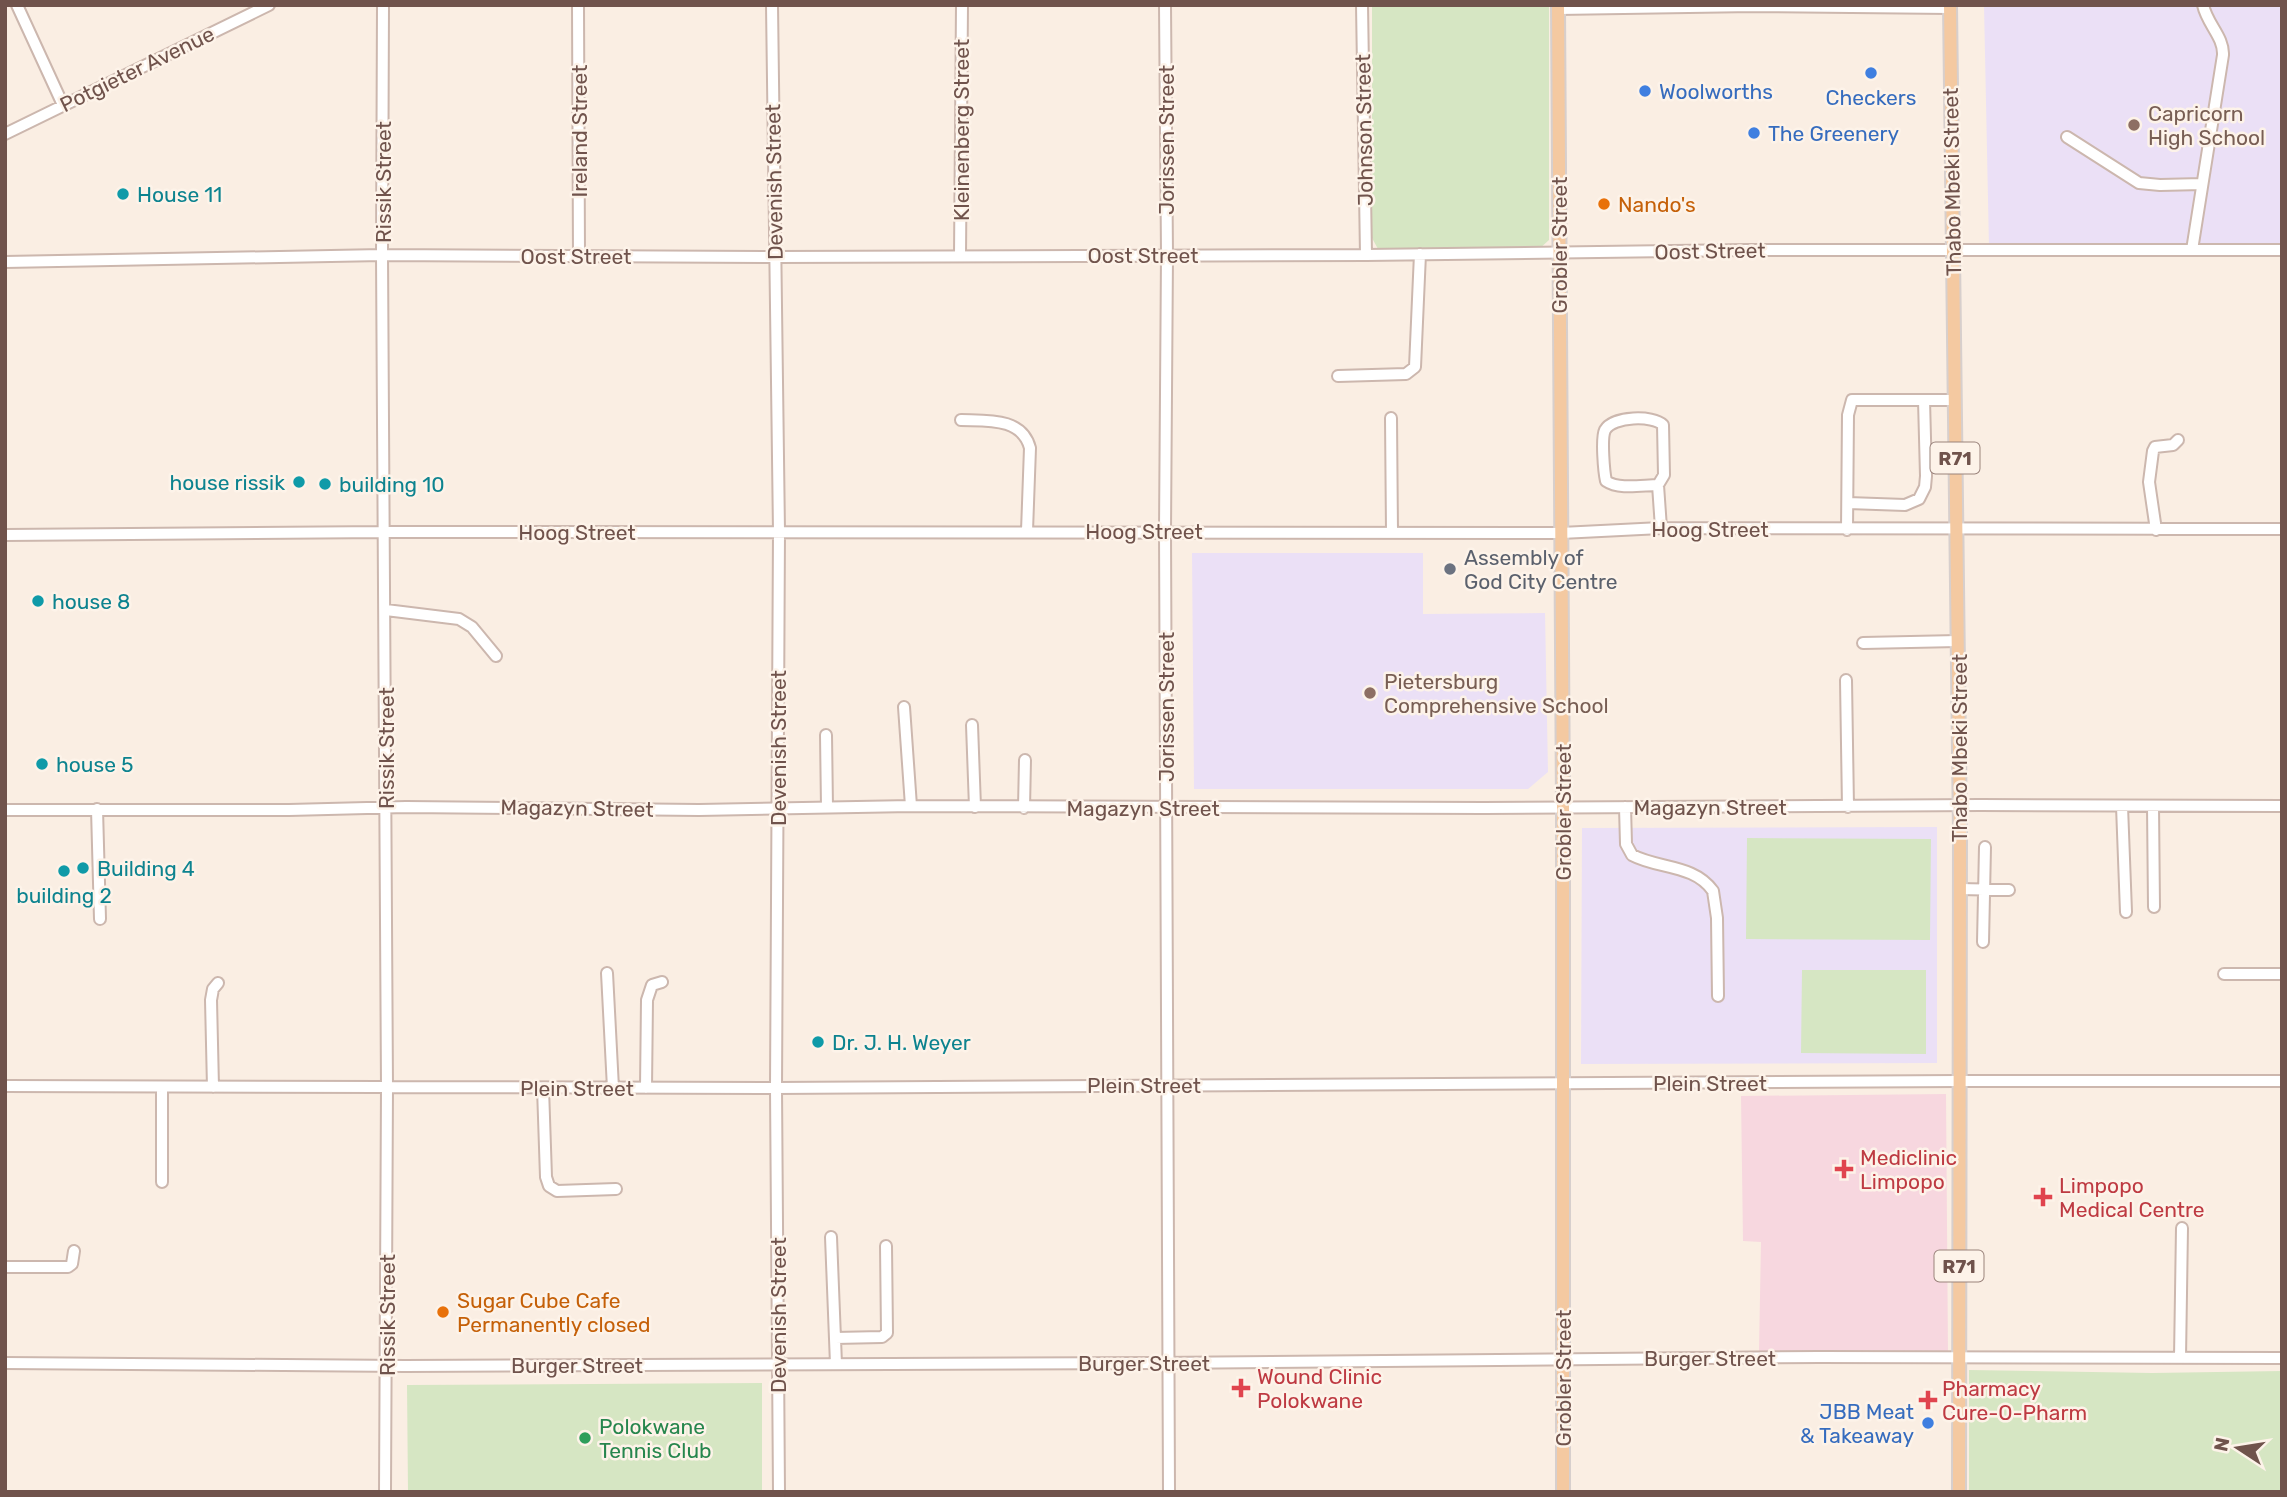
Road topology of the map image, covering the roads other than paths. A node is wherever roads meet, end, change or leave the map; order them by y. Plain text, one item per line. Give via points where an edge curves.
1 (17, 5) edge
2 (269, 5) edge
3 (383, 5) edge
4 (578, 5) edge
5 (772, 5) edge
6 (962, 5) edge
7 (1165, 5) edge
8 (1362, 5) edge
9 (1754, 5) edge
10 (2203, 5) edge
11 (1558, 7) edge
12 (1950, 7) edge
13 (250, 10) edge
14 (63, 105) junction
15 (5, 134) edge
16 (2067, 137) dead end
17 (2202, 184) junction
18 (2192, 250) junction
19 (2282, 250) edge
20 (1952, 251) junction
21 (1559, 253) junction
22 (1420, 254) junction
23 (382, 255) junction
24 (961, 255) junction
25 (1167, 255) junction
26 (1366, 255) junction
27 (579, 256) junction
28 (776, 257) junction
29 (5, 261) edge
30 (1338, 376) dead end
31 (1924, 400) junction
32 (1954, 400) junction
33 (1391, 418) dead end
34 (961, 420) dead end
35 (2178, 440) dead end
36 (1658, 485) junction
37 (1848, 503) junction
38 (1661, 528) junction
39 (1956, 529) junction
40 (1847, 530) junction
41 (2156, 530) junction
42 (2282, 530) edge
43 (1027, 531) junction
44 (1165, 531) junction
45 (385, 532) junction
46 (779, 532) junction
47 (1392, 532) junction
48 (1561, 533) junction
49 (5, 535) edge
50 (386, 610) junction
51 (1958, 641) junction
52 (1864, 643) dead end
53 (496, 656) dead end
54 (1846, 680) dead end
55 (905, 707) dead end
56 (972, 725) dead end
57 (826, 735) dead end
58 (1025, 760) dead end
59 (911, 806) junction
60 (1563, 806) junction
61 (1959, 806) junction
62 (2122, 806) junction
63 (2153, 806) junction
64 (2282, 806) edge
65 (777, 807) junction
66 (827, 807) junction
67 (975, 807) junction
68 (1625, 807) junction
69 (1849, 807) junction
70 (386, 808) junction
71 (1024, 808) junction
72 (1167, 808) junction
73 (97, 809) junction
74 (5, 810) edge
75 (1985, 847) dead end
76 (1959, 889) junction
77 (1985, 890) junction
78 (2009, 890) dead end
79 (2154, 907) dead end
80 (2126, 912) dead end
81 (100, 919) dead end
82 (1983, 942) dead end
83 (607, 973) dead end
84 (2224, 974) dead end
85 (2282, 974) edge
86 (662, 982) dead end
87 (218, 984) dead end
88 (1718, 996) dead end
89 (1958, 1081) junction
90 (2282, 1081) edge
91 (1562, 1083) junction
92 (1166, 1085) junction
93 (5, 1086) edge
94 (162, 1087) junction
95 (213, 1087) junction
96 (387, 1087) junction
97 (543, 1088) junction
98 (613, 1088) junction
99 (646, 1088) junction
100 (776, 1088) junction
101 (162, 1182) dead end
102 (616, 1189) dead end
103 (2182, 1228) dead end
104 (831, 1237) dead end
105 (886, 1246) dead end
106 (74, 1251) dead end
107 (5, 1267) edge
108 (835, 1338) junction
109 (1959, 1357) junction
110 (2180, 1358) junction
111 (2282, 1358) edge
112 (1563, 1359) junction
113 (5, 1363) edge
114 (1168, 1363) junction
115 (778, 1364) junction
116 (836, 1364) junction
117 (387, 1365) junction
118 (385, 1492) edge
119 (779, 1492) edge
120 (1169, 1492) edge
121 (1563, 1492) edge
122 (1959, 1492) edge

1 - 14 street
2 - 13 street, Potgieter Avenue
3 - 23 street, Rissik Street
4 - 27 street, Ireland Street
5 - 28 street, Devenish Street
6 - 24 street, Kleinenberg Street
7 - 25 street, Jorissen Street
8 - 26 street, Johnson Street
9 - 11 street
9 - 12 street
10 - 17 street via 2223,55
11 - 21 main road, Grobler Street
12 - 20 main road, Thabo Mbeki Street / R71
13 - 14 street, Potgieter Avenue
14 - 15 street, Potgieter Avenue
16 - 17 street via 2139,183
17 - 18 street
18 - 19 street, Oost Street
18 - 20 street, Oost Street
20 - 21 street, Oost Street
20 - 32 main road, Thabo Mbeki Street / R71
21 - 22 street, Oost Street
21 - 48 main road, Grobler Street
22 - 26 street, Oost Street
22 - 30 street via 1415,367 1406,374
23 - 27 street, Oost Street
23 - 29 street, Oost Street
23 - 45 street, Rissik Street
24 - 25 street, Oost Street
24 - 28 street, Oost Street
25 - 26 street, Oost Street
25 - 44 street, Jorissen Street
27 - 28 street, Oost Street
28 - 46 street, Devenish Street
31 - 32 street
31 - 37 street via 1926,476 1919,499 1905,505
31 - 37 street via 1857,398 1850,402
32 - 39 main road, Thabo Mbeki Street / R71
33 - 47 street
34 - 43 street via 1004,421 1028,441
35 - 41 street via 2153,451 2149,482
36 - 36 street via 1606,481 1604,435 1609,426 1640,418 1661,422 1664,475
36 - 38 street
37 - 40 street
38 - 40 street, Hoog Street
38 - 48 street, Hoog Street
39 - 40 street, Hoog Street
39 - 41 street, Hoog Street
39 - 51 main road, Thabo Mbeki Street / R71
41 - 42 street, Hoog Street
43 - 44 street, Hoog Street
43 - 46 street, Hoog Street
44 - 47 street, Hoog Street
44 - 72 street, Jorissen Street
45 - 46 street, Hoog Street
45 - 49 street, Hoog Street
45 - 50 street, Rissik Street
46 - 65 street, Devenish Street
47 - 48 street, Hoog Street
48 - 60 main road, Grobler Street
50 - 53 street via 459,619 472,627
50 - 70 street, Rissik Street
51 - 52 street
51 - 61 main road, Thabo Mbeki Street / R71
54 - 69 street
55 - 59 street
56 - 67 street
57 - 66 street
58 - 71 street
59 - 66 street, Magazyn Street
59 - 67 street, Magazyn Street
60 - 68 street, Magazyn Street
60 - 72 street, Magazyn Street
60 - 91 main road, Grobler Street
61 - 62 street, Magazyn Street
61 - 69 street, Magazyn Street
61 - 76 main road, Thabo Mbeki Street / R71
62 - 63 street, Magazyn Street
62 - 80 street
63 - 64 street, Magazyn Street
63 - 79 street
65 - 66 street, Magazyn Street
65 - 70 street, Magazyn Street
65 - 100 street, Devenish Street
67 - 71 street, Magazyn Street
68 - 69 street, Magazyn Street
68 - 88 street via 1626,844 1632,855 1680,868 1713,891
70 - 73 street, Magazyn Street
70 - 96 street, Rissik Street
71 - 72 street, Magazyn Street
72 - 92 street, Jorissen Street
73 - 74 street, Magazyn Street
73 - 81 street
75 - 77 street
76 - 77 street
76 - 89 main road, Thabo Mbeki Street / R71
77 - 78 street
77 - 82 street
83 - 98 street
84 - 85 street
86 - 99 street via 652,985 647,1000
87 - 95 street via 211,1000
89 - 90 street, Plein Street
89 - 91 street, Plein Street
89 - 109 main road, Thabo Mbeki Street / R71
91 - 92 street, Plein Street
91 - 112 main road, Grobler Street
92 - 100 street, Plein Street
92 - 114 street, Jorissen Street
93 - 94 street, Plein Street
94 - 95 street, Plein Street
94 - 101 street
95 - 96 street, Plein Street
96 - 97 street, Plein Street
96 - 117 street, Rissik Street
97 - 98 street, Plein Street
97 - 102 street via 550,1186 557,1191
98 - 99 street, Plein Street
99 - 100 street, Plein Street
100 - 115 street, Devenish Street
103 - 110 street
104 - 108 street
105 - 108 street via 887,1334
106 - 107 street via 68,1267
108 - 116 street
109 - 110 street, Burger Street
109 - 112 street, Burger Street
109 - 122 main road, Thabo Mbeki Street / R71
110 - 111 street, Burger Street
112 - 114 street, Burger Street
112 - 121 main road, Grobler Street
113 - 117 street, Burger Street
114 - 116 street, Burger Street
114 - 120 street, Jorissen Street
115 - 116 street, Burger Street
115 - 117 street, Burger Street
115 - 119 street, Devenish Street
117 - 118 street, Rissik Street

